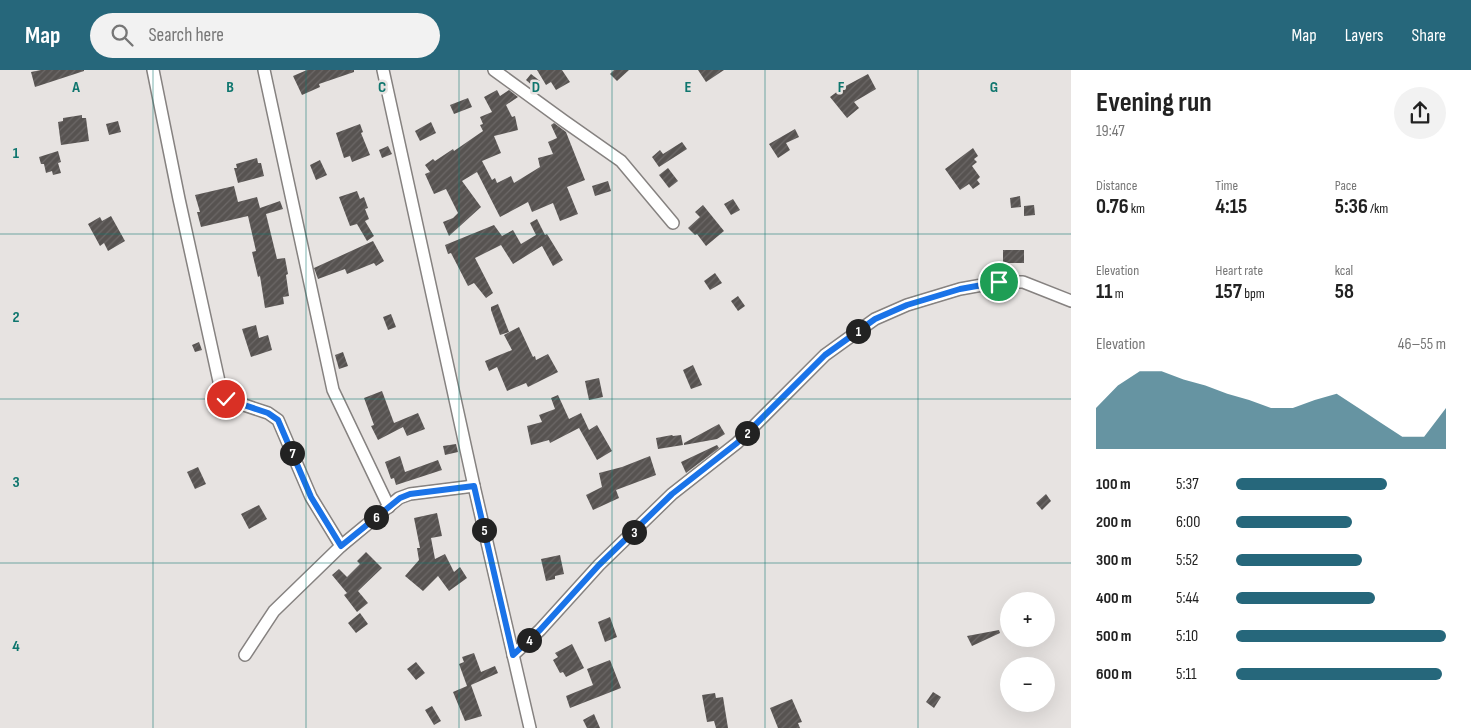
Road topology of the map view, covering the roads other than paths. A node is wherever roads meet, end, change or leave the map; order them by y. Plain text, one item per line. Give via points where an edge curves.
1 (153, 70) edge
2 (264, 70) edge
3 (383, 70) edge
4 (494, 70) edge
5 (673, 223) dead end
6 (1071, 301) edge
7 (474, 486) junction
8 (389, 507) junction
9 (341, 546) junction
10 (245, 655) dead end
11 (513, 655) junction
12 (530, 728) edge

1 - 9 street via 222,395 278,420 311,497
2 - 8 street via 333,390
3 - 7 street
4 - 5 street via 621,161
6 - 11 street via 1023,282 999,282 960,289 907,305 875,319 825,355 737,443 672,494
7 - 8 street via 410,494
7 - 11 street
8 - 9 street
9 - 10 street via 274,611
11 - 12 street

